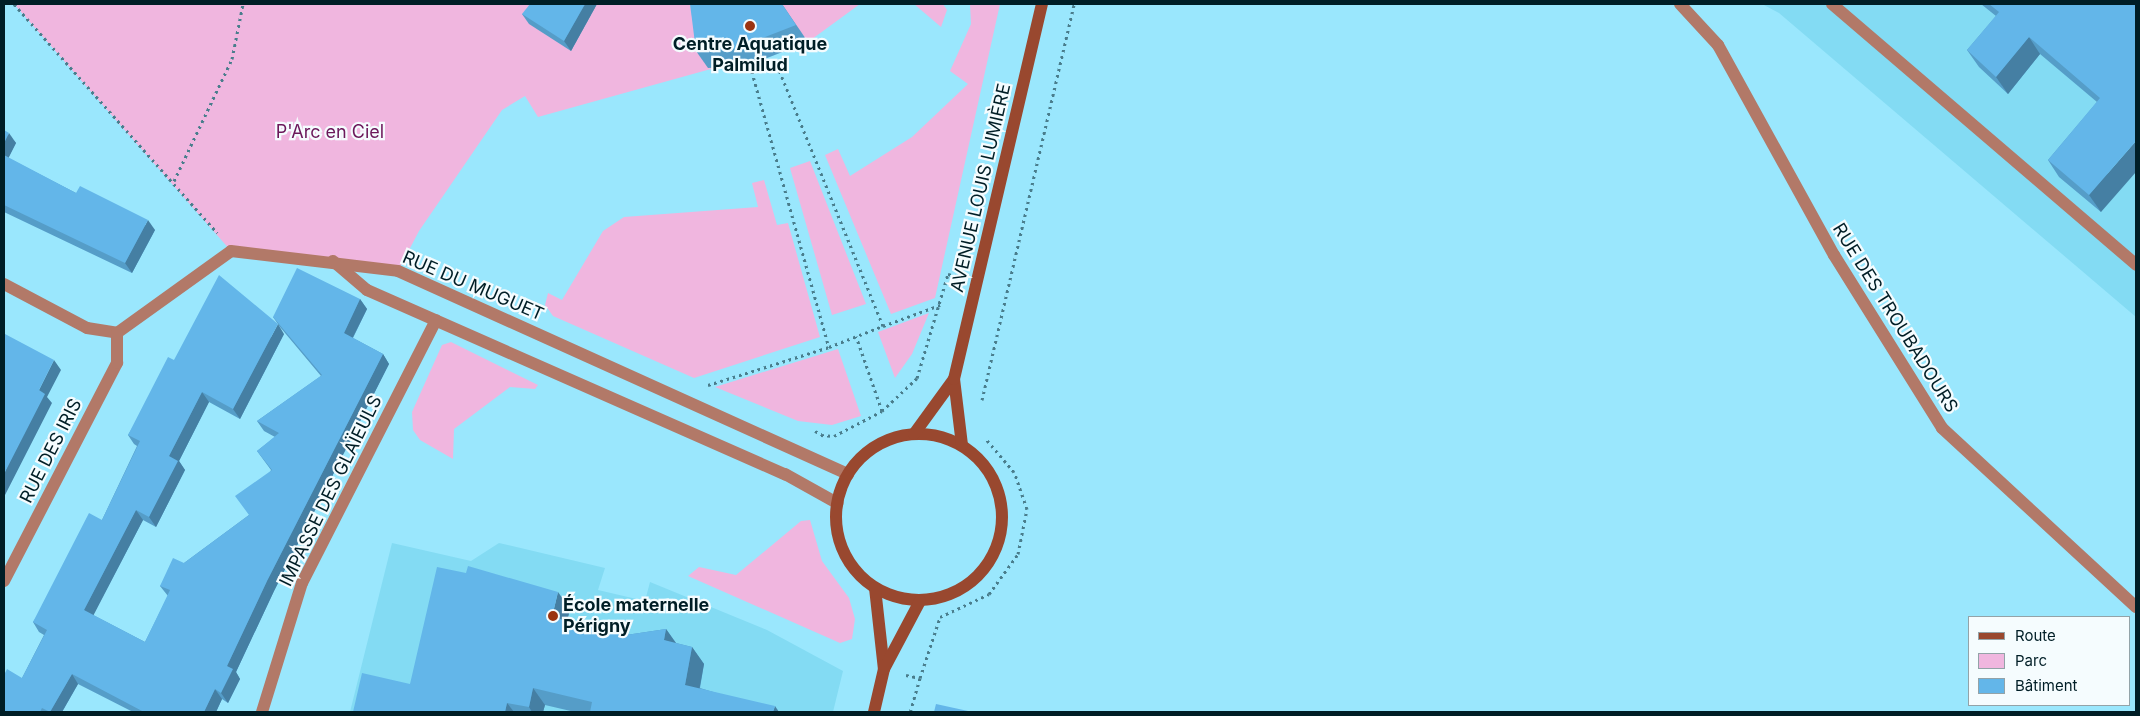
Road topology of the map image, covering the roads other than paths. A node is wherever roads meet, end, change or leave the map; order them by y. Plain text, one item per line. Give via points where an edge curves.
1 (1042, 4) edge
2 (1680, 4) edge
3 (1832, 4) edge
4 (333, 261) junction
5 (2136, 265) edge
6 (4, 284) edge
7 (436, 320) junction
8 (117, 333) junction
9 (954, 379) junction
10 (914, 434) junction
11 (962, 445) junction
12 (848, 474) junction
13 (837, 503) junction
14 (4, 581) edge
15 (875, 588) junction
16 (920, 601) junction
17 (2136, 608) edge
18 (884, 669) junction
19 (262, 712) edge
20 (874, 712) edge

1 - 9 street, AVENUE LOUIS LUMIÈRE
2 - 17 street, RUE DES TROUBADOURS via 1718,45 1834,255 1942,428
3 - 5 street
4 - 7 street via 367,290
4 - 8 street, RUE DU MUGUET via 231,251
4 - 12 street, RUE DU MUGUET via 398,270
6 - 8 street via 86,328
7 - 13 street via 785,474
7 - 19 street, IMPASSE DES GLAÏEULS via 302,583
8 - 14 street, RUE DES IRIS via 117,363
9 - 10 street, AVENUE LOUIS LUMIÈRE
9 - 11 street, AVENUE LOUIS LUMIÈRE
10 - 11 street via 939,436
10 - 12 street via 876,446
11 - 16 street via 994,480 1003,527 992,557 966,587
12 - 13 street
13 - 15 street via 843,551 856,572
15 - 16 street
15 - 18 street
16 - 18 street
18 - 20 street

